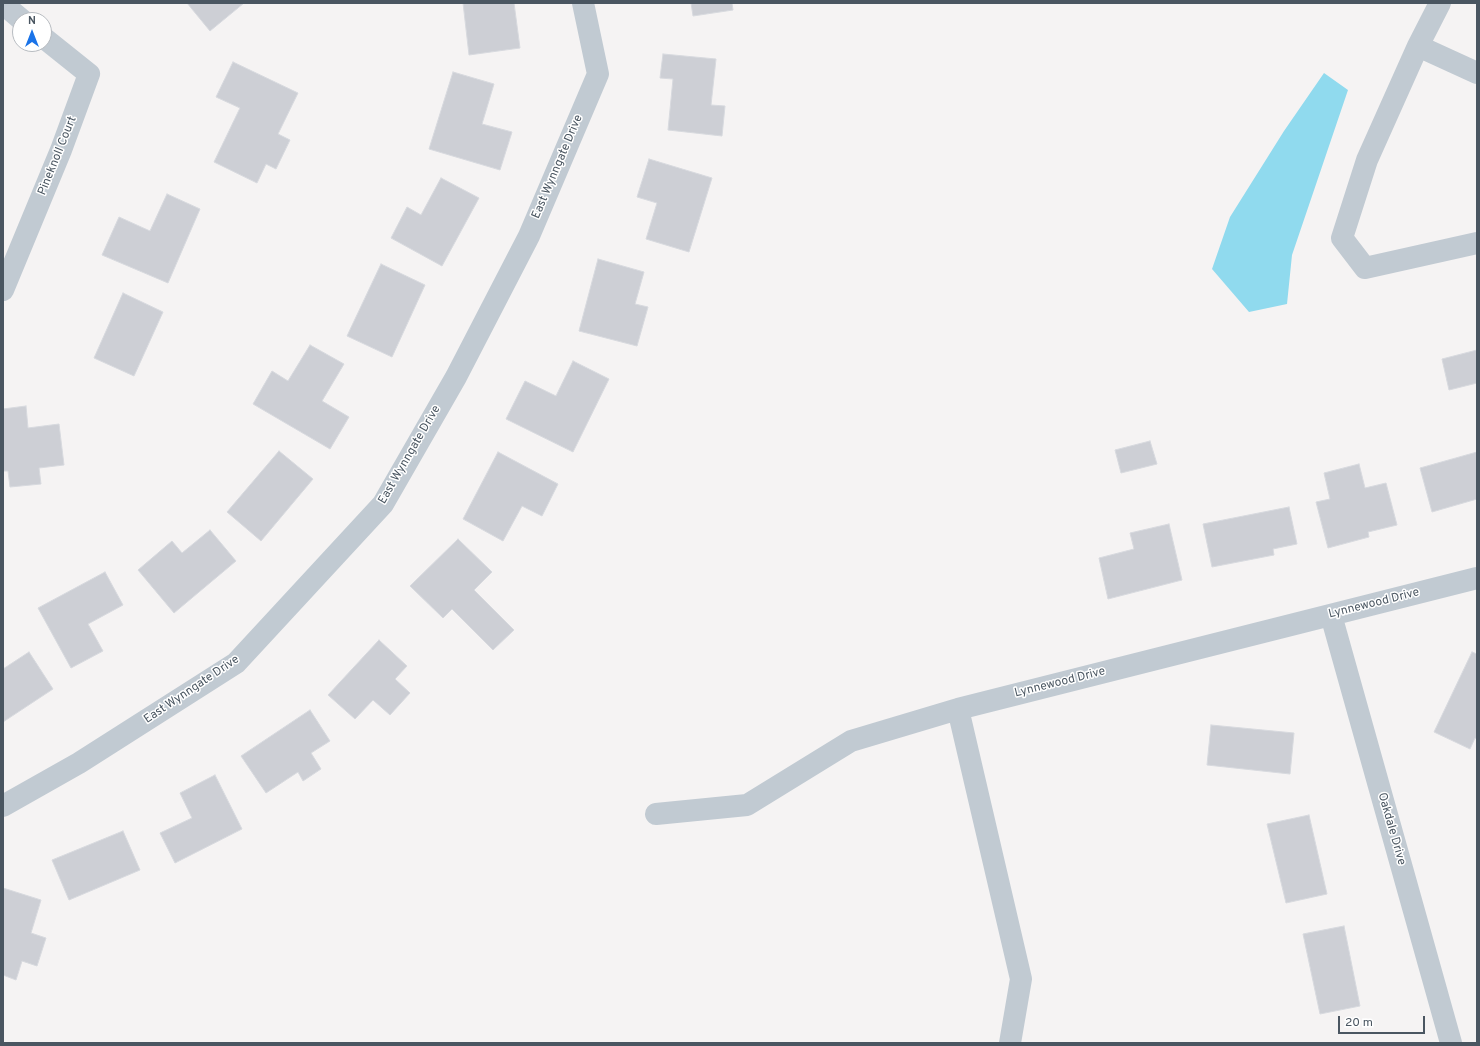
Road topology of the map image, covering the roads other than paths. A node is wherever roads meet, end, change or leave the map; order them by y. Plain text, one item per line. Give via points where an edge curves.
1 (583, 3) edge
2 (1440, 3) edge
3 (3, 4) edge
4 (12, 12) edge
5 (52, 44) edge
6 (1418, 46) junction
7 (1477, 73) edge
8 (1477, 243) edge
9 (3, 290) edge
10 (1477, 578) edge
11 (1331, 614) junction
12 (958, 709) junction
13 (3, 806) edge
14 (656, 814) dead end
15 (1010, 1043) edge
16 (1451, 1043) edge

1 - 13 street, East Wynngate Drive via 598,74 529,236 456,377 383,504 236,663 79,763
2 - 6 street
3 - 4 street
5 - 9 street, Pineknoll Court via 89,74 61,150
6 - 7 street
6 - 8 street via 1367,160 1342,238 1365,268
10 - 11 street, Lynnewood Drive
11 - 12 street, Lynnewood Drive
11 - 16 street, Oakdale Drive
12 - 14 street, Lynnewood Drive via 851,741 747,805
12 - 15 street via 1021,979

